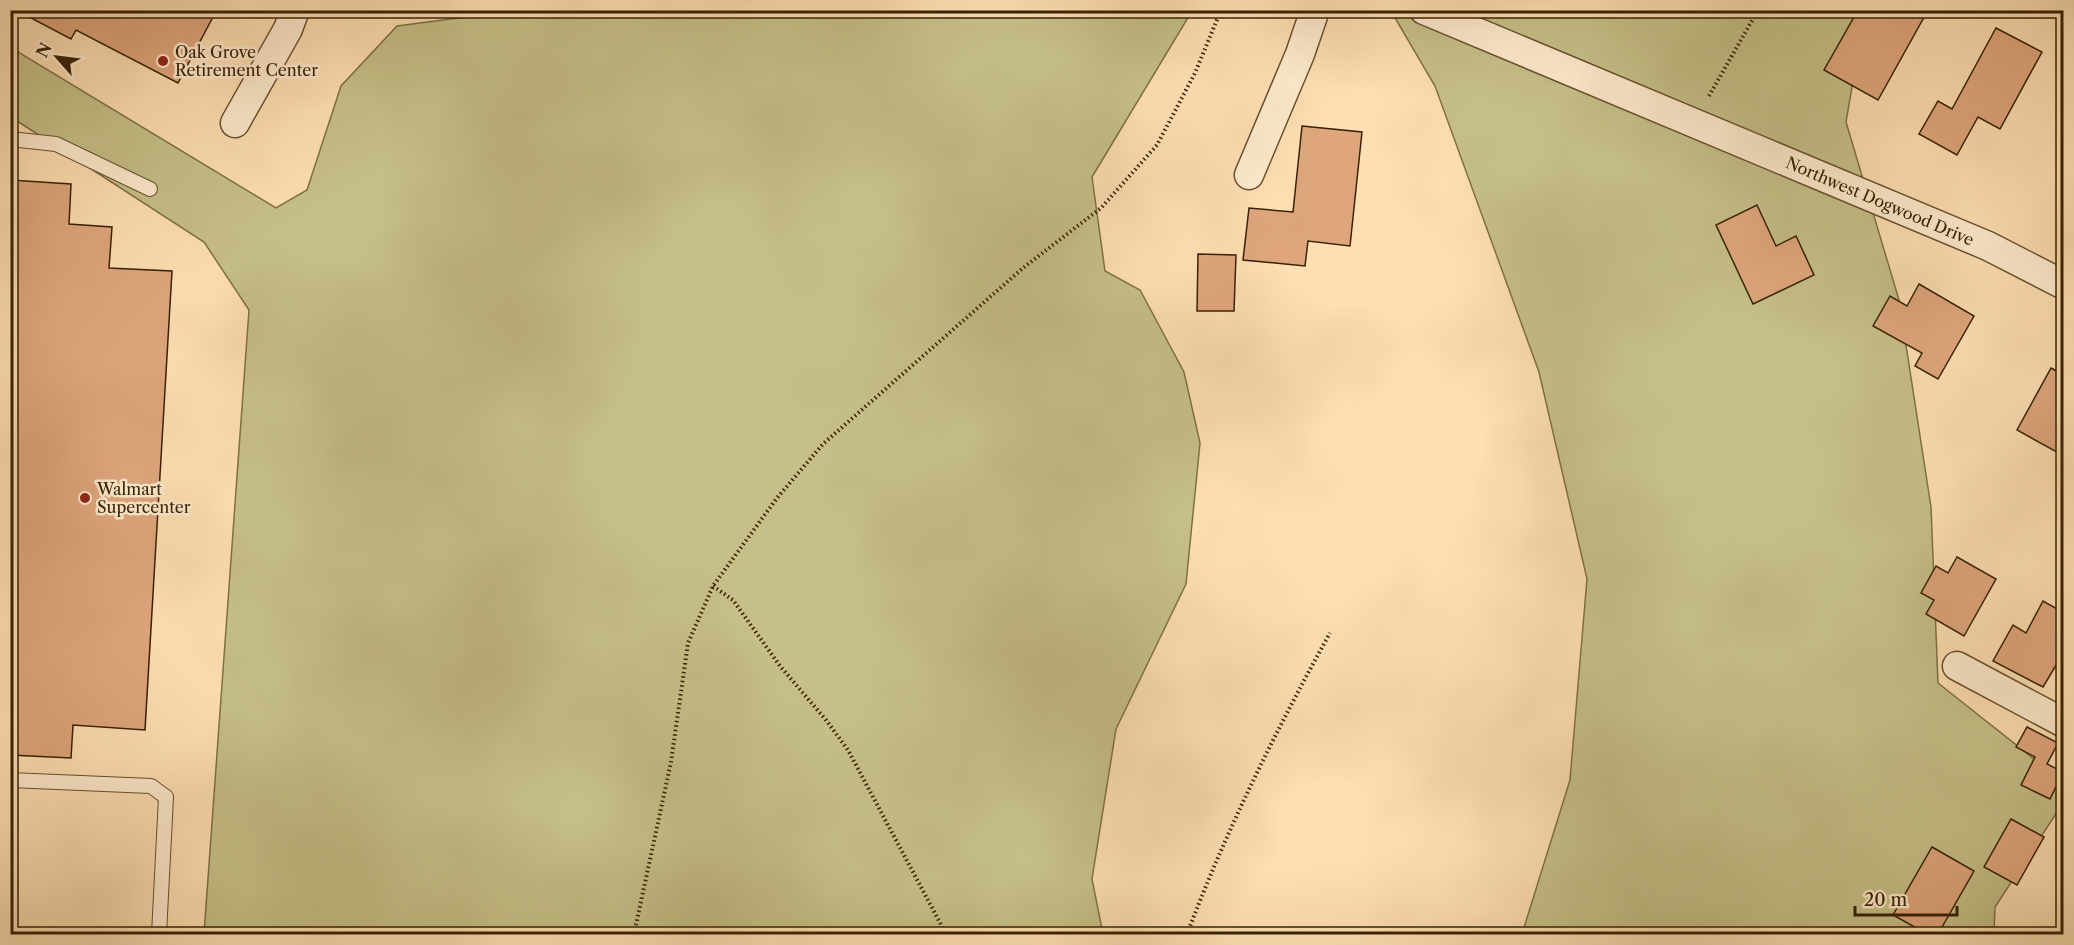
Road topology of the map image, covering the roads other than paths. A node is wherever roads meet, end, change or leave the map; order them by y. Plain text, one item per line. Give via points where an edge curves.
1 (295, 10) edge
2 (1316, 10) edge
3 (1424, 10) edge
4 (235, 123) dead end
5 (10, 139) edge
6 (1249, 175) dead end
7 (150, 189) dead end
8 (2064, 285) edge
9 (1957, 666) dead end
10 (2064, 723) edge
11 (10, 780) edge
12 (159, 934) edge

1 - 4 street
2 - 6 street
3 - 8 street, Northwest Dogwood Drive via 1988,246
5 - 7 lane via 56,144
9 - 10 street
11 - 12 lane via 151,786 166,796

